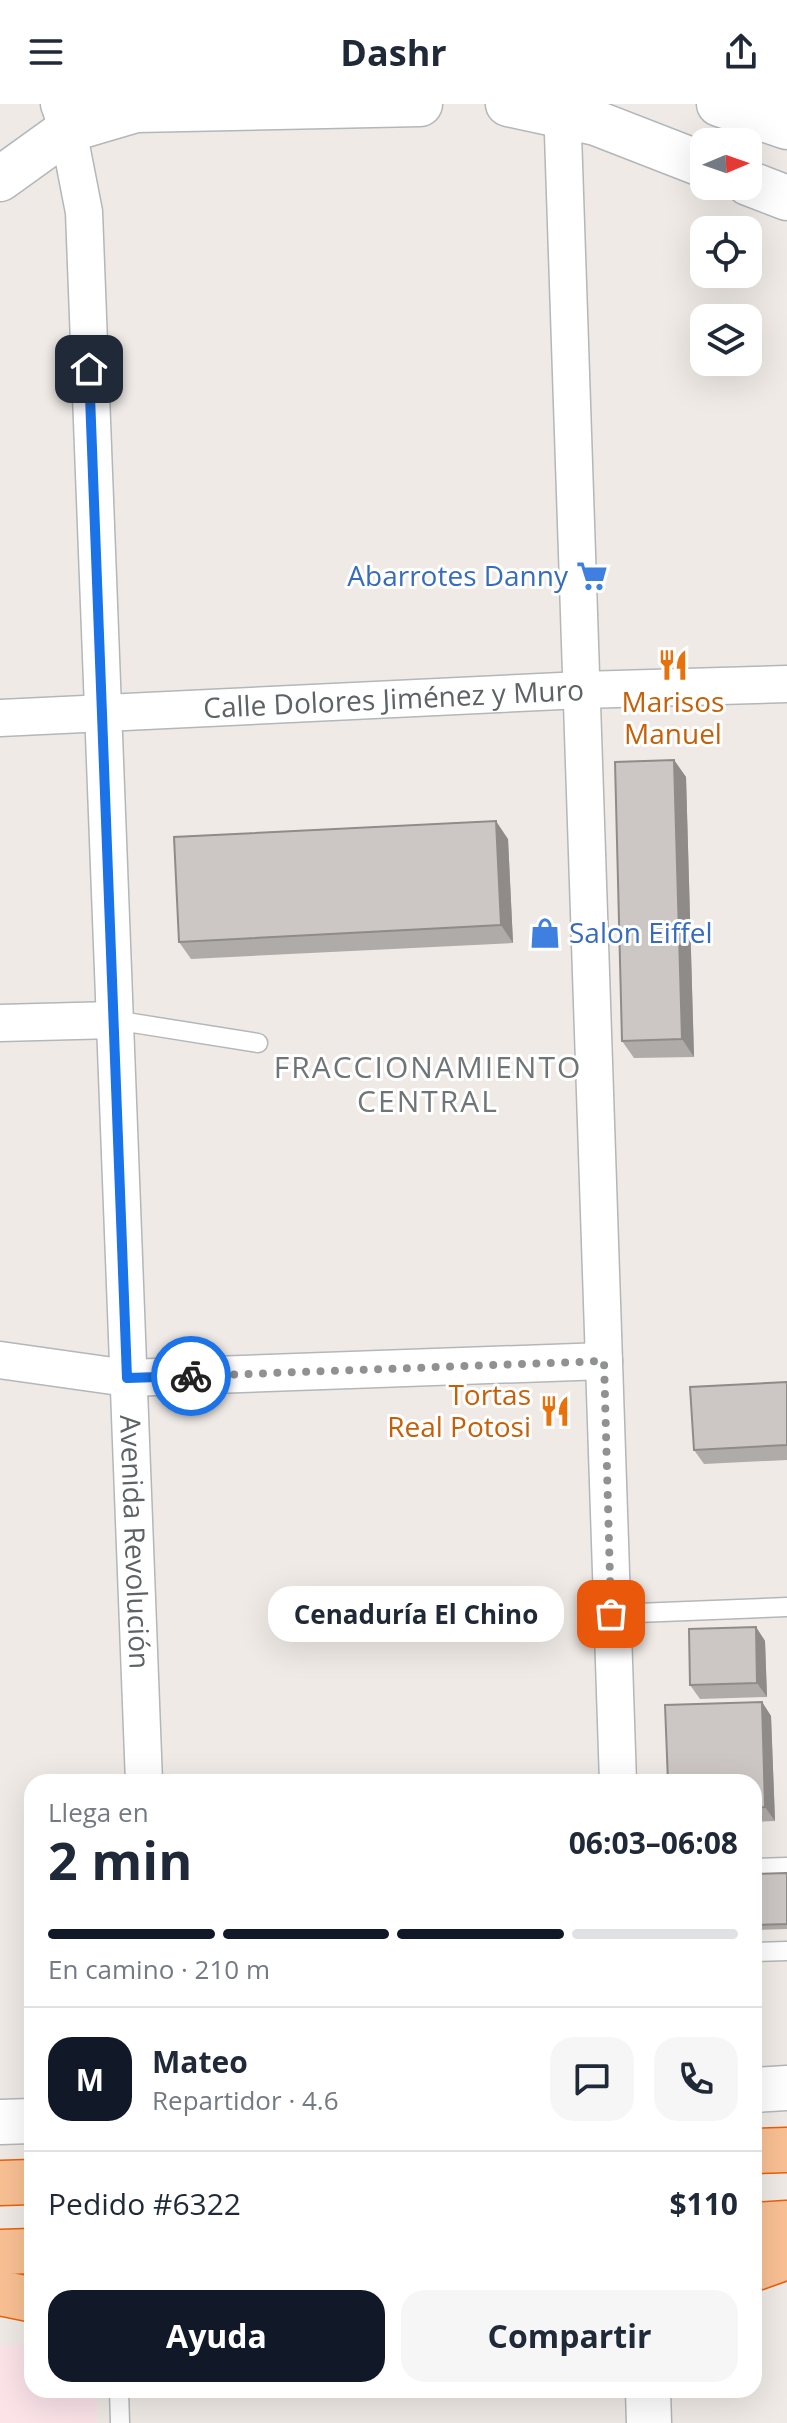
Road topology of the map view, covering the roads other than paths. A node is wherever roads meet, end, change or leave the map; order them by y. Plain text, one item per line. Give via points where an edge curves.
1 (420, 104) edge
2 (508, 104) edge
3 (719, 104) edge
4 (562, 109) edge
5 (63, 117) edge
6 (787, 127) edge
7 (690, 160) edge
8 (0, 179) edge
9 (762, 188) edge
10 (787, 198) edge
11 (787, 684) edge
12 (582, 690) junction
13 (101, 714) junction
14 (0, 718) edge
15 (114, 1020) junction
16 (0, 1023) edge
17 (258, 1043) dead end
18 (0, 1360) edge
19 (604, 1361) junction
20 (127, 1378) junction
21 (787, 1607) edge
22 (611, 1614) junction
23 (144, 1774) edge
24 (618, 1774) edge
25 (787, 1867) edge
26 (762, 1868) edge
27 (787, 1951) edge
28 (762, 1952) edge
29 (787, 2088) edge
30 (762, 2090) edge
31 (24, 2121) edge
32 (0, 2122) edge
33 (787, 2150) edge
34 (762, 2151) edge
35 (24, 2182) edge
36 (0, 2183) edge
37 (787, 2223) edge
38 (762, 2225) edge
39 (24, 2251) edge
40 (0, 2252) edge
41 (119, 2398) edge
42 (648, 2398) edge
43 (120, 2423) edge
44 (649, 2423) edge

1 - 5 street via 136,110
2 - 4 street
3 - 6 street
4 - 7 street
4 - 12 street
5 - 8 street
5 - 13 street, Avenida Revolución via 84,212
9 - 10 street
11 - 12 street, Calle Dolores Jiménez y Muro
12 - 13 street, Calle Dolores Jiménez y Muro
12 - 19 street
13 - 14 street, Calle Dolores Jiménez y Muro
13 - 15 street, Avenida Revolución
15 - 16 street
15 - 17 lane
15 - 20 street, Avenida Revolución
18 - 20 street
19 - 20 street
19 - 22 street
20 - 23 street, Avenida Revolución
21 - 22 lane
22 - 24 street
25 - 26 lane
27 - 28 lane
29 - 30 street
31 - 32 street
33 - 34 highway
35 - 36 highway
37 - 38 highway
39 - 40 highway
41 - 43 lane
42 - 44 street

